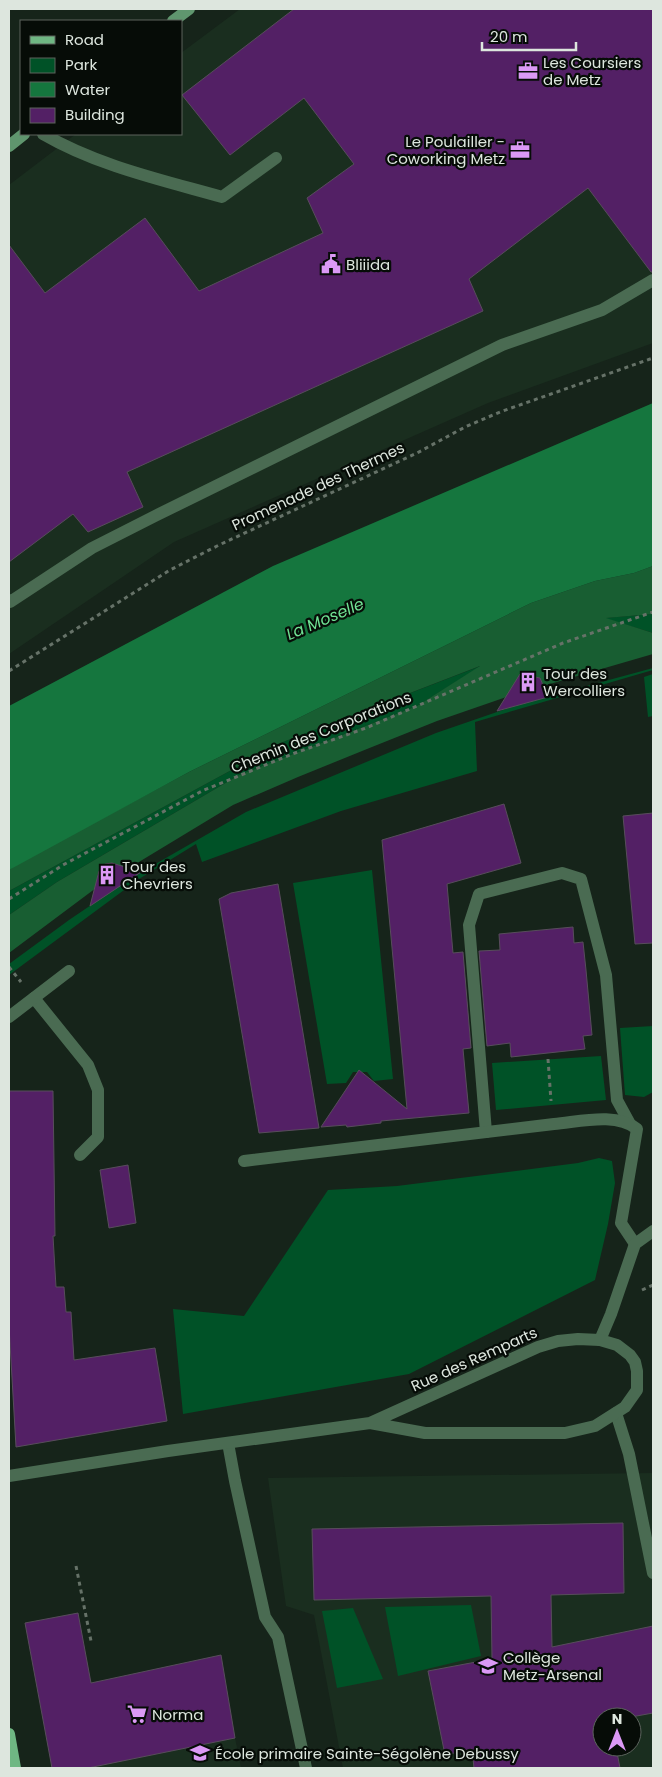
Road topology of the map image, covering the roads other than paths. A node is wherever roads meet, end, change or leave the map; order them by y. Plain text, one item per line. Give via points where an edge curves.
1 (189, 9) edge
2 (174, 20) edge
3 (23, 135) edge
4 (45, 135) edge
5 (9, 146) edge
6 (276, 158) dead end
7 (653, 280) edge
8 (9, 600) edge
9 (69, 971) dead end
10 (34, 998) junction
11 (9, 1017) edge
12 (629, 1122) junction
13 (486, 1132) junction
14 (80, 1155) dead end
15 (244, 1160) dead end
16 (653, 1231) edge
17 (634, 1244) junction
18 (600, 1340) junction
19 (616, 1413) junction
20 (370, 1423) junction
21 (228, 1443) junction
22 (9, 1476) edge
23 (653, 1573) edge
24 (9, 1734) edge
25 (15, 1768) edge
26 (306, 1768) edge

1 - 2 main road
3 - 5 main road
4 - 6 street via 68,148 131,171 222,197
7 - 8 street via 602,310 502,345 155,516 92,548
9 - 10 street
10 - 11 street
10 - 14 street via 88,1065 98,1090 98,1137
12 - 13 street via 602,1119
12 - 13 street via 617,1100 606,975 581,880 562,873 479,894 468,925
12 - 17 street via 637,1129 621,1223
13 - 15 street
16 - 17 street
17 - 18 street
18 - 19 street, Rue des Remparts via 617,1345 630,1354 637,1371 636,1390 625,1407
18 - 20 street, Rue des Remparts via 568,1339 538,1347
19 - 20 street, Rue des Remparts via 595,1426 565,1433 425,1433
19 - 23 street via 629,1454
20 - 21 street, Rue des Remparts
21 - 22 street, Rue des Remparts
21 - 26 street via 265,1617 278,1637
24 - 25 main road

